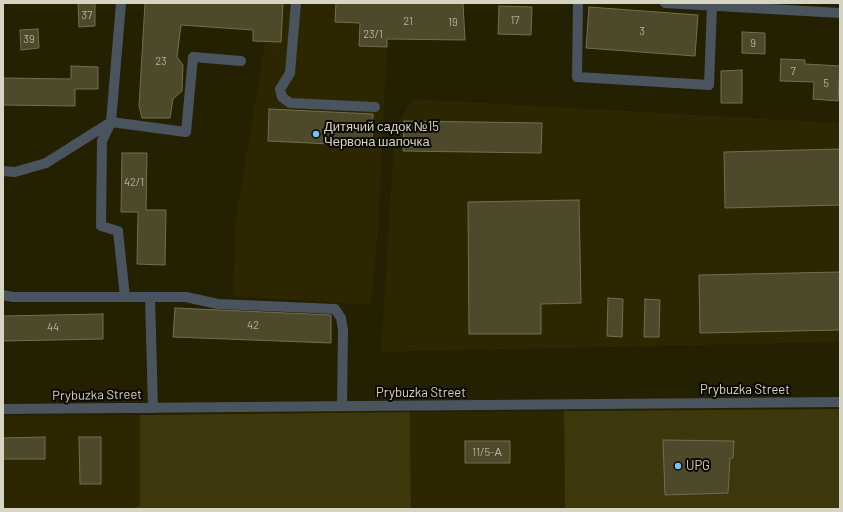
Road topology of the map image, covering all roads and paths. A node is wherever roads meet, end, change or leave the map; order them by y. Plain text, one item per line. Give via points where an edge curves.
1 (121, 3) edge
2 (296, 3) edge
3 (578, 3) edge
4 (665, 3) edge
5 (732, 5) edge
6 (712, 6) junction
7 (840, 13) edge
8 (241, 61) dead end
9 (375, 108) dead end
10 (112, 122) junction
11 (3, 171) edge
12 (3, 295) edge
13 (125, 297) junction
14 (150, 297) junction
15 (840, 402) edge
16 (342, 406) junction
17 (153, 408) junction
18 (3, 409) edge

1 - 10 street
2 - 9 street via 290,73 280,89 282,97 290,103
3 - 6 street via 577,77 709,86
4 - 6 street
5 - 6 street
5 - 7 street
8 - 10 street via 194,57 186,132
10 - 11 street via 46,163 15,172
10 - 13 street via 102,141 101,226 118,231
12 - 13 street
13 - 14 street
14 - 16 street via 186,297 218,304 335,309 343,330
14 - 17 street
15 - 16 street, Prybuzka Street
16 - 17 street, Prybuzka Street
17 - 18 street, Prybuzka Street

